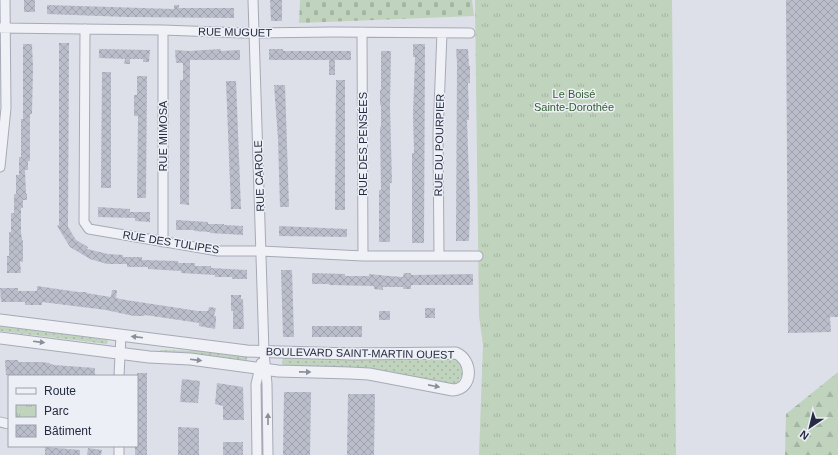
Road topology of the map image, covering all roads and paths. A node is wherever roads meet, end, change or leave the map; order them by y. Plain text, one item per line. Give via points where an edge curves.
1 (5, 0) edge
2 (253, 0) edge
3 (3, 28) edge
4 (85, 29) junction
5 (163, 30) junction
6 (362, 32) junction
7 (254, 33) junction
8 (442, 33) junction
9 (470, 33) dead end
10 (3, 108) edge
11 (0, 167) edge
12 (163, 242) junction
13 (261, 252) junction
14 (363, 256) junction
15 (439, 256) junction
16 (478, 256) dead end
17 (0, 320) edge
18 (121, 335) junction
19 (0, 338) edge
20 (119, 352) junction
21 (264, 352) junction
22 (263, 369) junction
23 (119, 375) edge
24 (257, 455) edge
25 (268, 455) edge

1 - 3 street
2 - 7 street, RUE CAROLE
3 - 4 street, RUE MUGUET
3 - 10 street
4 - 5 street, RUE MUGUET
4 - 12 street, RUE DES TULIPES via 84,222 89,229
5 - 7 street, RUE MUGUET
5 - 12 street, RUE MIMOSA
6 - 7 street, RUE MUGUET
6 - 8 street, RUE MUGUET
6 - 14 street, RUE DES PENSÉES
7 - 13 street, RUE CAROLE
8 - 9 street, RUE MUGUET
8 - 15 street, RUE DU POURPIER via 438,133
10 - 11 street
12 - 13 street, RUE DES TULIPES via 218,251
13 - 14 street, RUE DES TULIPES
13 - 21 street, RUE CAROLE
14 - 15 street, RUE DES TULIPES
15 - 16 street, RUE DES TULIPES
17 - 18 street, BOULEVARD SAINT-MARTIN OUEST
18 - 20 street
21 -> 18 street, BOULEVARD SAINT-MARTIN OUEST
19 -> 20 street, BOULEVARD SAINT-MARTIN OUEST
20 -> 22 street, BOULEVARD SAINT-MARTIN OUEST
20 - 23 street
21 - 22 street, RUE CAROLE
22 -> 21 street, BOULEVARD SAINT-MARTIN OUEST via 369,374 452,390 464,384 469,372 465,359 456,353
22 - 24 street via 256,384
25 -> 22 street via 267,384

